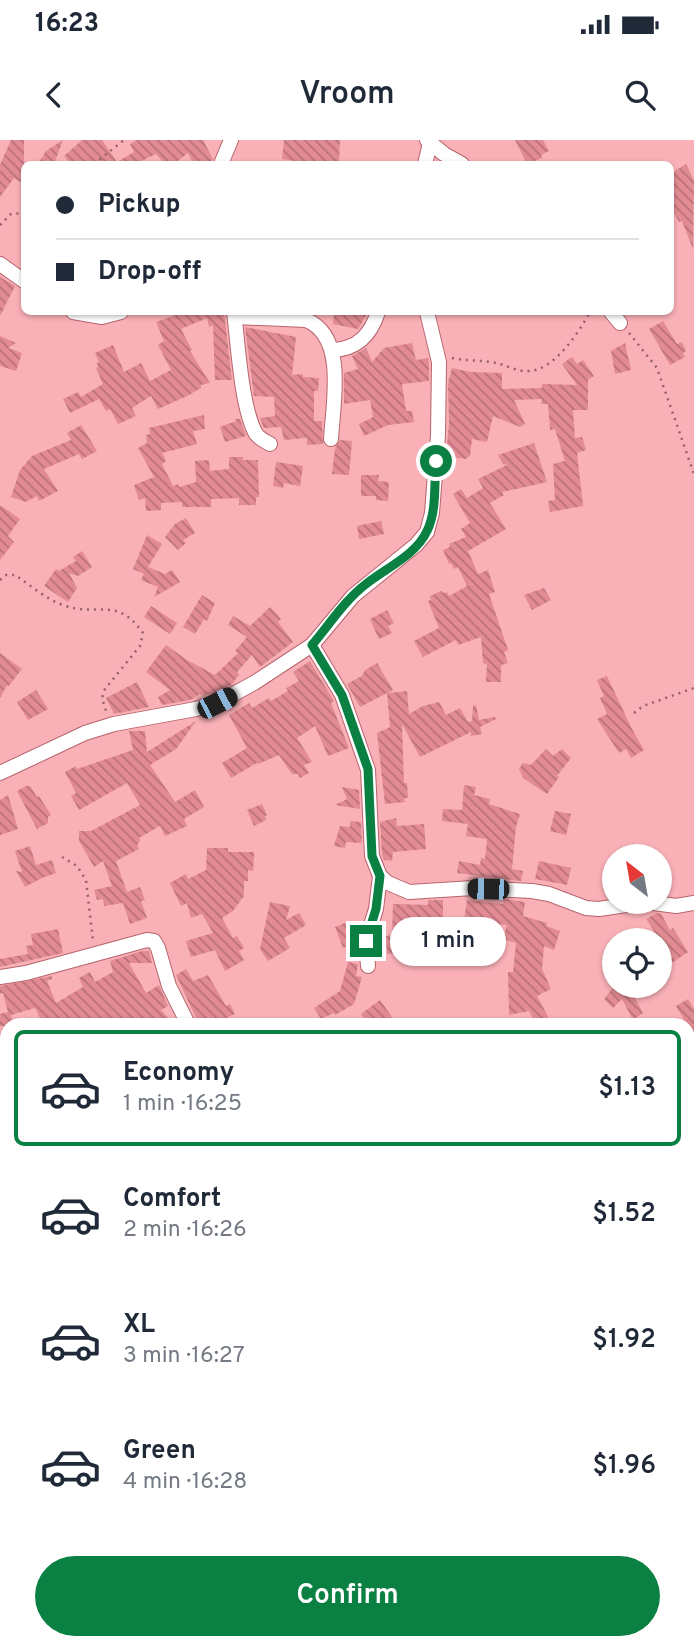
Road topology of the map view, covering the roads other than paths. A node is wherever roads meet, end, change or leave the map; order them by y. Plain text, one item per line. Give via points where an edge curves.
1 (231, 140) edge
2 (429, 141) edge
3 (221, 161) edge
4 (426, 161) edge
5 (458, 161) edge
6 (0, 264) edge
7 (21, 279) edge
8 (90, 315) edge
9 (114, 315) edge
10 (235, 315) edge
11 (247, 315) edge
12 (377, 315) edge
13 (428, 315) edge
14 (333, 350) junction
15 (331, 439) dead end
16 (270, 444) dead end
17 (312, 645) junction
18 (0, 773) edge
19 (380, 876) junction
20 (694, 903) edge
21 (368, 966) dead end
22 (0, 977) edge
23 (185, 1018) edge

1 - 3 street
2 - 4 street
2 - 5 street
6 - 7 street
8 - 9 street
10 - 16 street via 245,394 256,432
11 - 14 street via 306,320 324,332
12 - 14 street via 363,339 349,348
13 - 17 street via 438,356 438,435 427,532 395,564 366,584
14 - 15 street
17 - 18 street via 217,703 85,733
17 - 19 street via 342,695 368,769 372,856
19 - 20 street via 409,892 504,889 549,894 586,908
19 - 21 street via 366,941
22 - 23 street via 154,941

